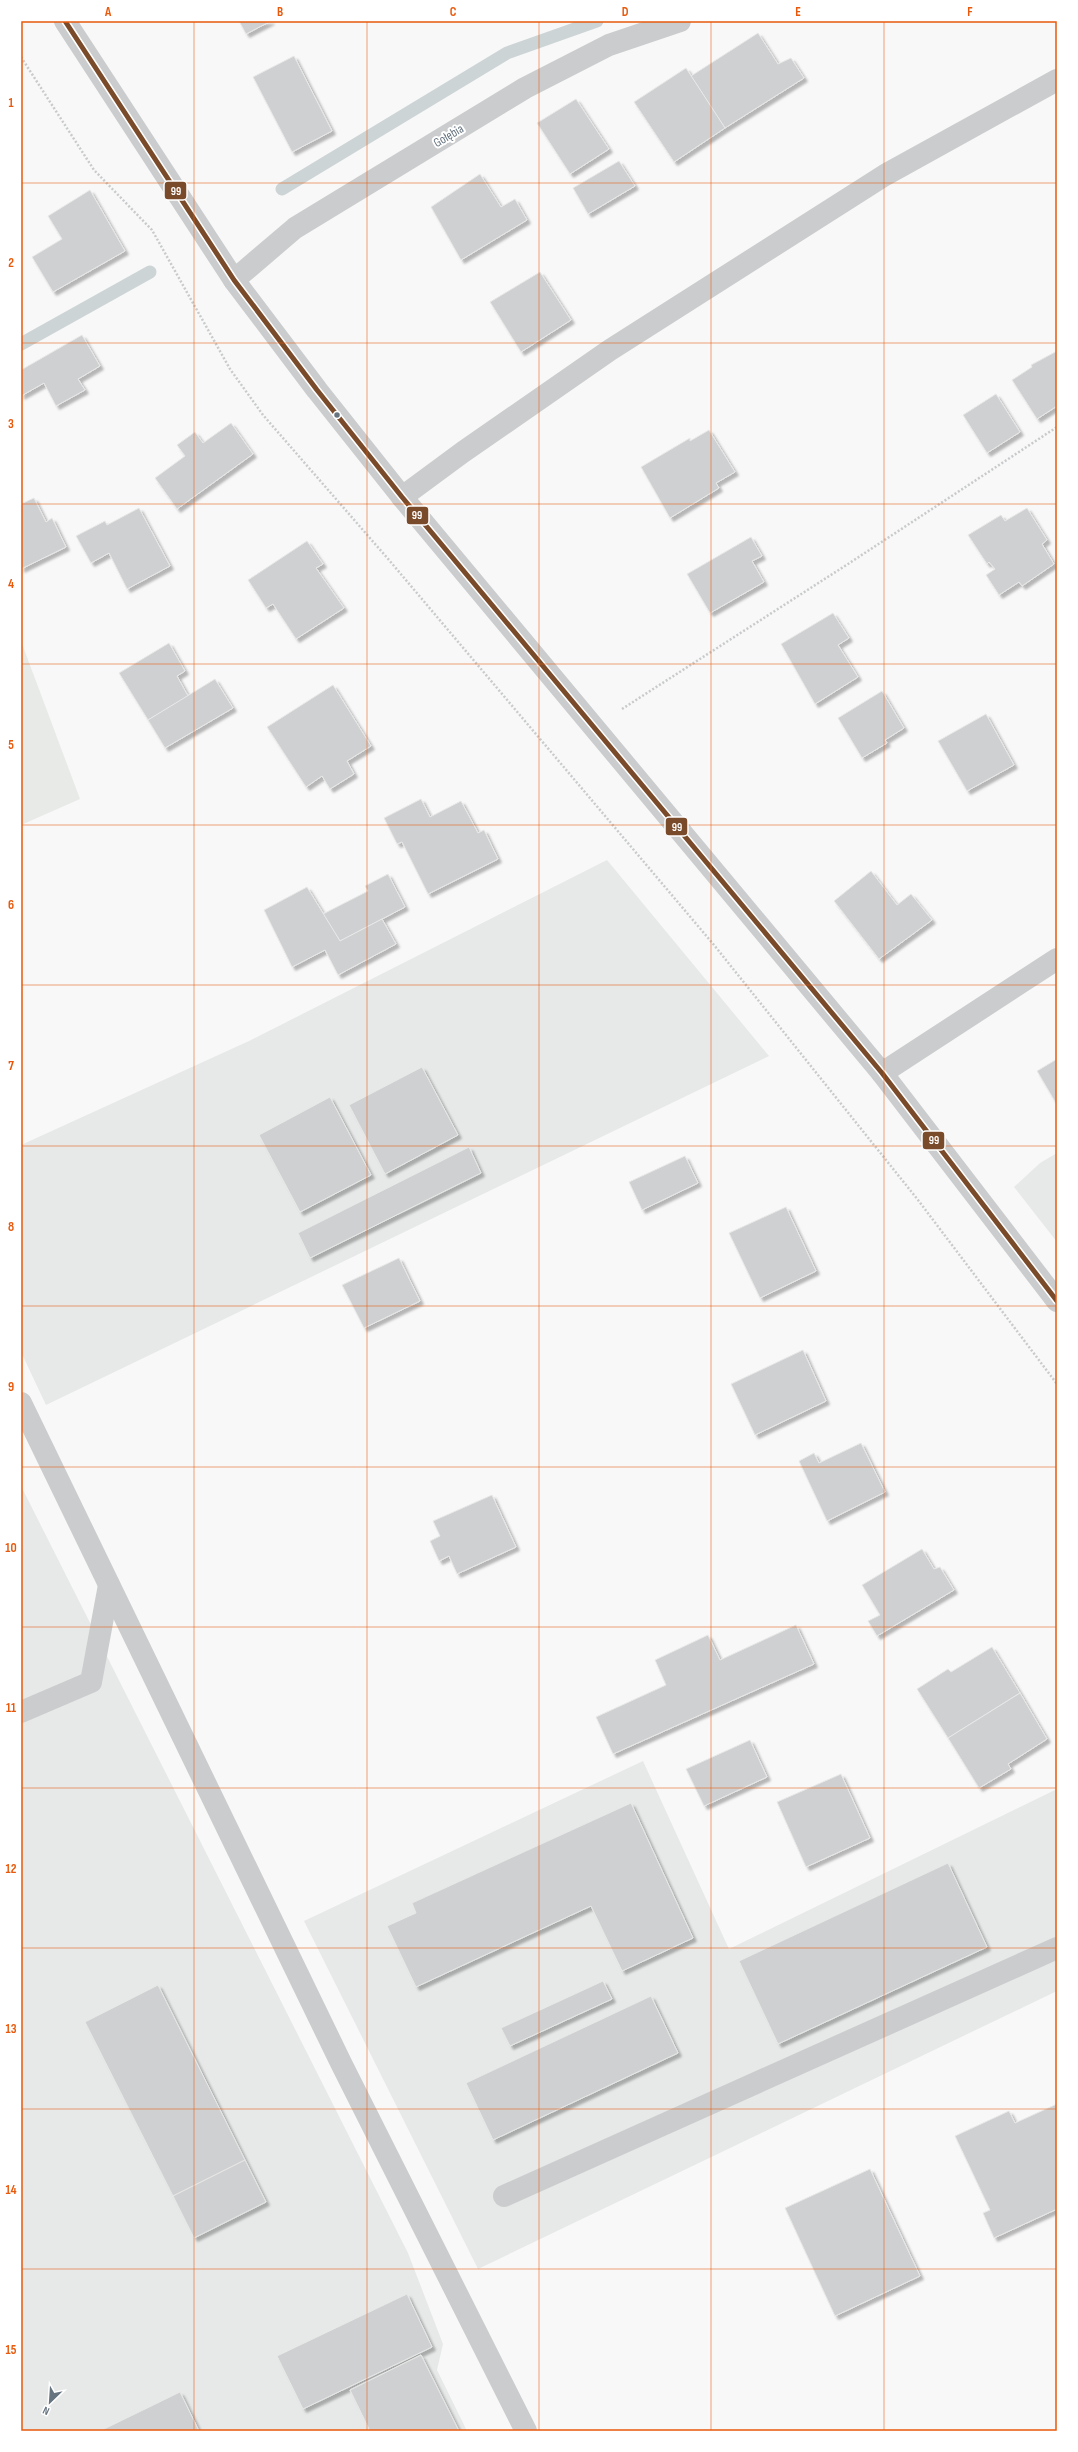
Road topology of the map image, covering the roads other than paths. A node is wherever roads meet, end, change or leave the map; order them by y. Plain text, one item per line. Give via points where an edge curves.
1 (65, 21) edge
2 (680, 21) edge
3 (1057, 80) edge
4 (234, 280) junction
5 (402, 497) junction
6 (1057, 959) edge
7 (882, 1073) junction
8 (1057, 1301) edge
9 (21, 1403) edge
10 (109, 1585) junction
11 (21, 1712) edge
12 (1057, 1948) edge
13 (504, 2196) dead end
14 (526, 2431) edge

1 - 4 street
2 - 4 street, Gołębia via 609,45 525,88 295,228
3 - 5 street via 885,175 610,350 462,452
4 - 5 street
5 - 7 street
6 - 7 street
7 - 8 street
9 - 10 street
10 - 11 street via 91,1682
10 - 14 street via 341,2063
12 - 13 street

